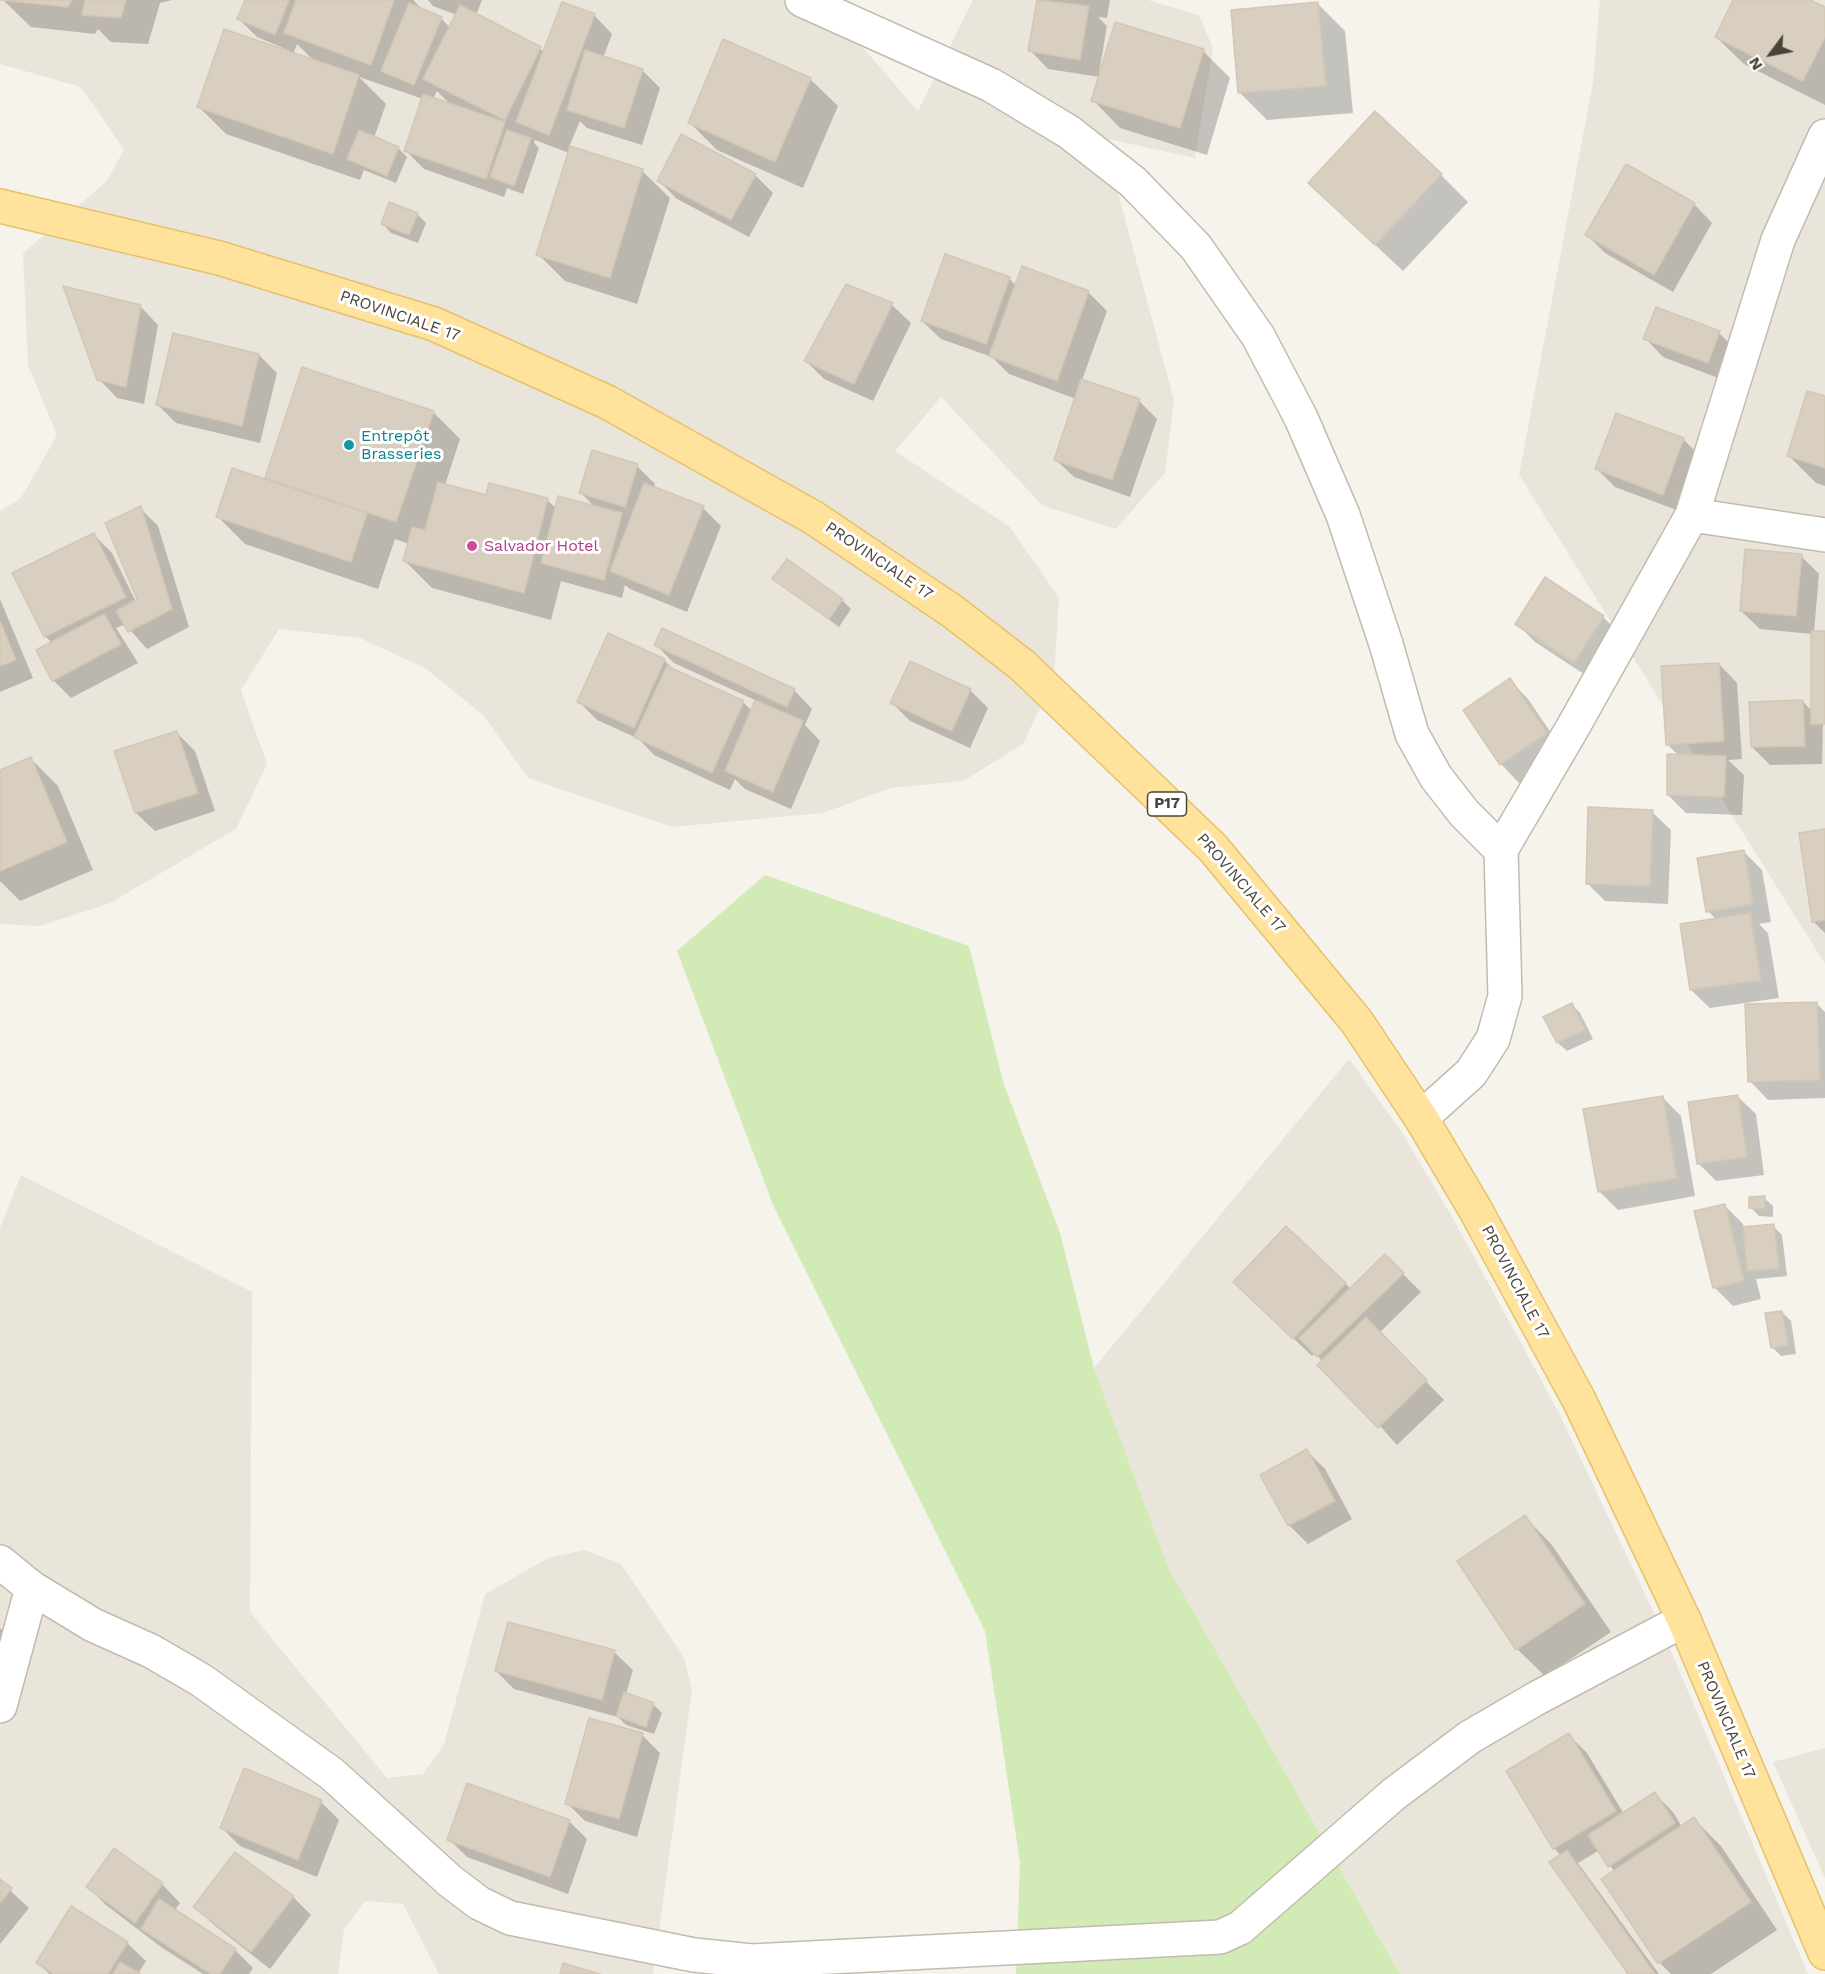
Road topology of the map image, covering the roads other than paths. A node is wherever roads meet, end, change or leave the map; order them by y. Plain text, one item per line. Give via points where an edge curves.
1 (802, 0) edge
2 (1825, 136) edge
3 (0, 206) edge
4 (1692, 515) junction
5 (1825, 535) edge
6 (1501, 850) junction
7 (1421, 1118) junction
8 (0, 1562) edge
9 (32, 1588) junction
10 (1684, 1620) junction
11 (0, 1706) edge
12 (1825, 1953) edge

1 - 6 street via 991,86 1069,132 1133,182 1196,247 1258,336 1306,429 1343,514 1412,734 1436,777 1464,813
2 - 4 street via 1778,240
3 - 7 main road, PROVINCIALE 17 / P17 via 219,258 434,324 607,402 814,518 1022,665 1213,848 1357,1022
4 - 5 street
4 - 6 street
6 - 7 street via 1505,996 1493,1039 1471,1074
7 - 10 main road, PROVINCIALE 17 / P17 via 1579,1400
8 - 9 street
9 - 10 street via 93,1625 152,1651 201,1680 332,1774 479,1903 510,1918 540,1925 694,1955 752,1961 1220,1937 1240,1928 1394,1794 1470,1737
9 - 11 street
10 - 12 main road, PROVINCIALE 17 / P17

